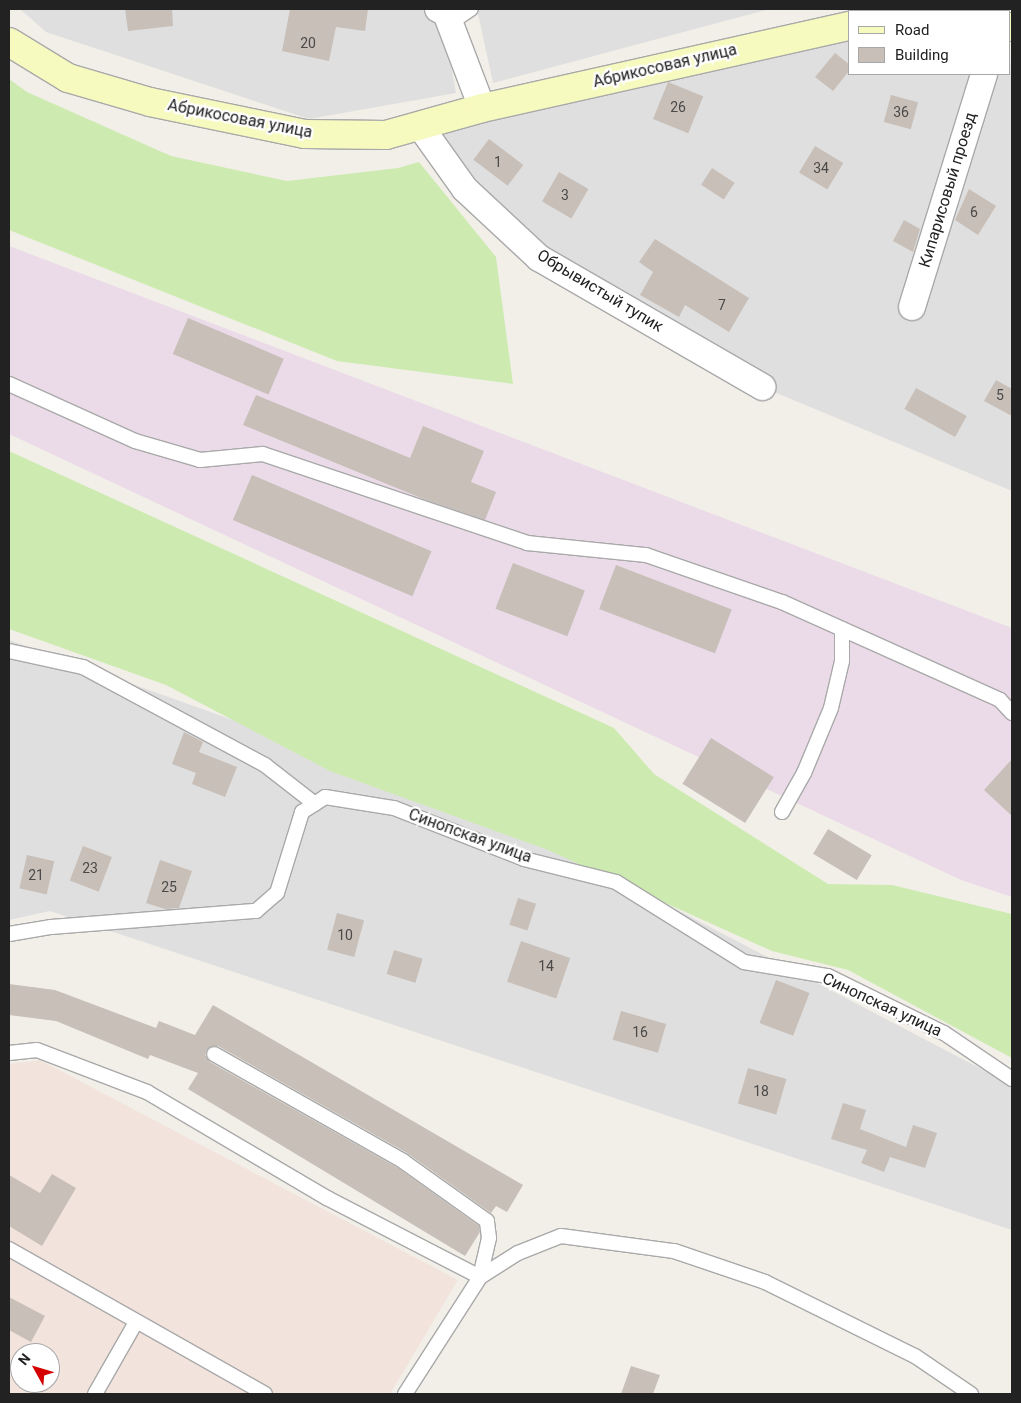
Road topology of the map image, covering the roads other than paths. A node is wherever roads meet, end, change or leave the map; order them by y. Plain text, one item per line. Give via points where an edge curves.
1 (453, 13) edge
2 (848, 26) edge
3 (9, 42) edge
4 (984, 75) edge
5 (482, 108) junction
6 (420, 126) junction
7 (912, 306) dead end
8 (9, 384) edge
9 (762, 387) dead end
10 (842, 629) junction
11 (9, 651) edge
12 (1012, 713) edge
13 (315, 804) junction
14 (782, 812) dead end
15 (9, 934) edge
16 (9, 1053) edge
17 (214, 1054) dead end
18 (1012, 1079) edge
19 (9, 1249) edge
20 (480, 1277) junction
21 (136, 1322) junction
22 (95, 1394) edge
23 (265, 1394) edge
24 (406, 1394) edge
25 (971, 1394) edge

1 - 5 street
2 - 5 main road, Абрикосовая улица
3 - 6 main road, Абрикосовая улица via 68,78 150,102 285,130 305,134 386,135
4 - 7 street, Кипарисовый проезд
5 - 6 main road, Абрикосовая улица
6 - 9 street, Обрывистый тупик via 464,189 539,258
8 - 10 lane via 135,441 200,460 263,454 527,543 646,555 782,602
10 - 12 lane via 1000,700
10 - 14 lane via 842,661 831,708 804,773
11 - 13 lane via 83,667 265,765
13 - 15 lane via 302,812 277,894 256,911 51,927
13 - 18 lane, Синопская улица via 325,797 394,808 524,859 616,882 744,962 828,976 944,1033
16 - 20 lane via 37,1050 147,1092 327,1198
17 - 20 lane via 403,1161 487,1221 488,1238
19 - 21 lane
20 - 24 lane
20 - 25 lane via 518,1252 561,1236 674,1251 765,1282 915,1356
21 - 22 lane
21 - 23 lane

